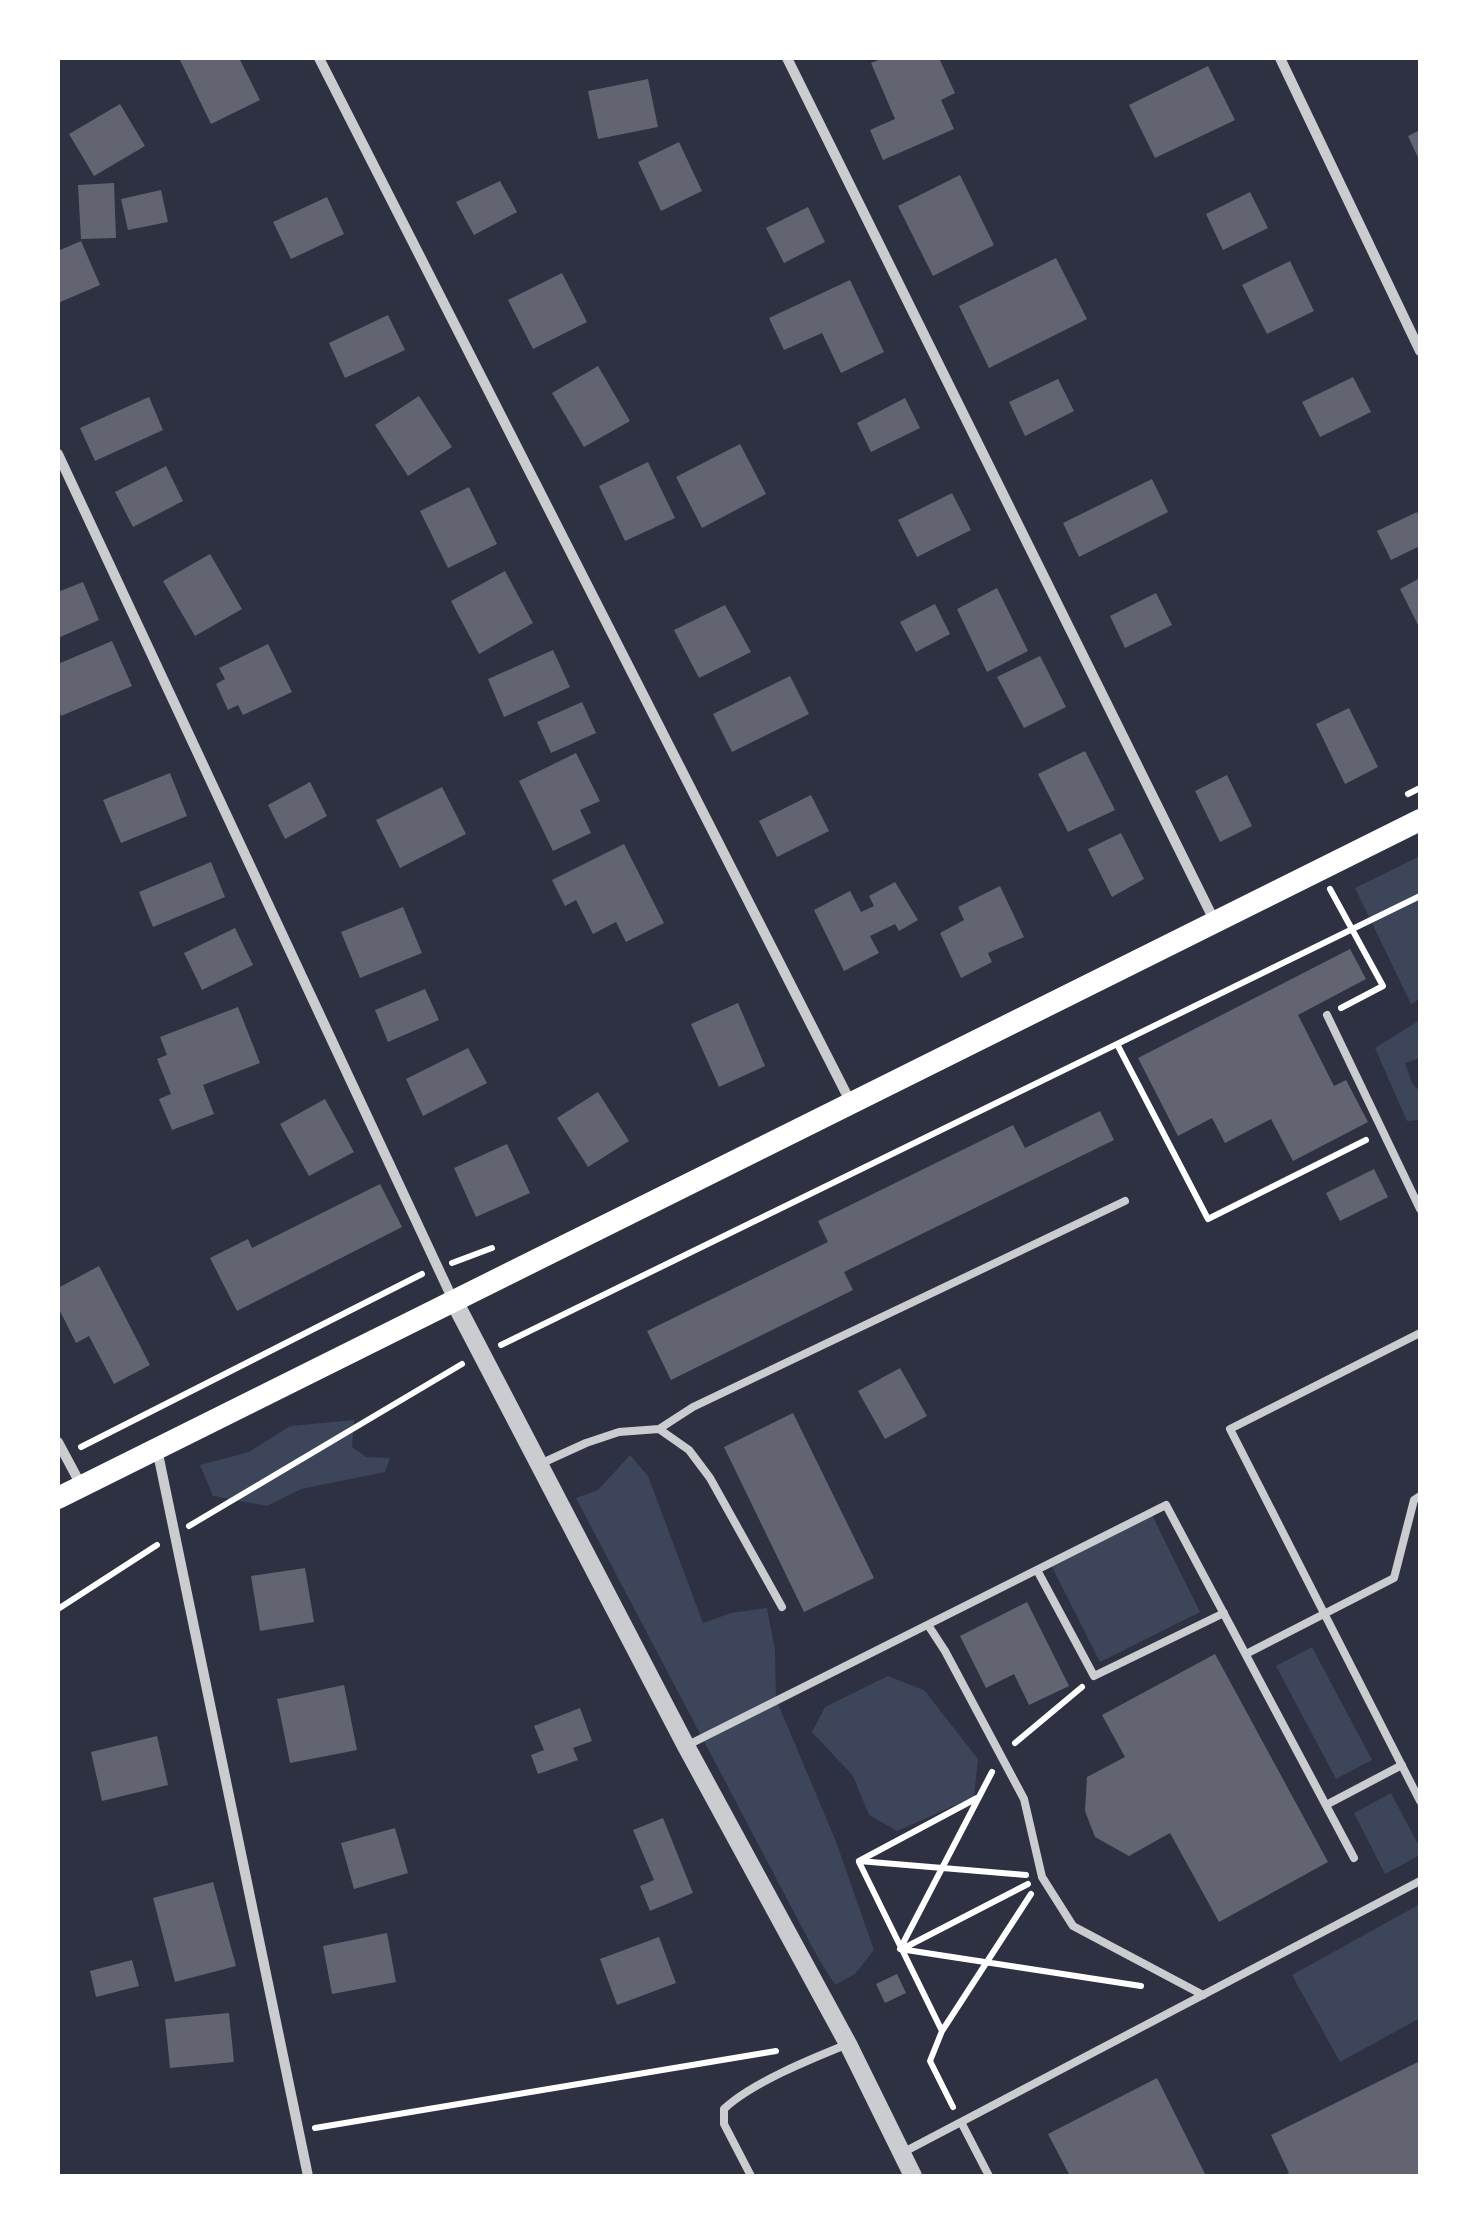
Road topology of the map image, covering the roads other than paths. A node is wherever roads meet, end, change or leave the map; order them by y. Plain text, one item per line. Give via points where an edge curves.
1 (319, 58) edge
2 (788, 58) edge
3 (1280, 58) edge
4 (1420, 351) edge
5 (58, 454) edge
6 (1420, 820) edge
7 (1215, 922) junction
8 (1326, 1015) road end
9 (851, 1104) junction
10 (1125, 1201) dead end
11 (1420, 1209) edge
12 (454, 1301) junction
13 (1420, 1333) edge
14 (660, 1429) junction
15 (58, 1442) edge
16 (156, 1449) junction
17 (540, 1464) junction
18 (82, 1486) junction
19 (1420, 1496) edge
20 (58, 1498) edge
21 (1038, 1570) junction
22 (782, 1608) dead end
23 (1224, 1613) junction
24 (1324, 1613) junction
25 (928, 1625) junction
26 (1246, 1654) junction
27 (686, 1746) junction
28 (1402, 1764) junction
29 (1420, 1802) edge
30 (1326, 1805) junction
31 (1354, 1858) dead end
32 (1420, 1881) edge
33 (1203, 1995) junction
34 (848, 2044) junction
35 (962, 2122) junction
36 (902, 2153) junction
37 (308, 2176) edge
38 (751, 2176) edge
39 (914, 2176) edge
40 (989, 2176) edge

1 - 9 street
2 - 7 street
3 - 4 street
5 - 12 street
6 - 7 main road
7 - 9 main road
8 - 11 lane
9 - 12 main road
10 - 14 lane via 693,1407
12 - 16 main road
12 - 17 street
13 - 24 lane via 1230,1429
14 - 17 lane via 618,1432
14 - 22 lane via 689,1450 710,1478
15 - 18 street
16 - 18 main road
16 - 37 street
17 - 27 street
18 - 20 main road
19 - 24 lane via 1394,1578
21 - 23 lane via 1094,1676
21 - 23 lane via 1166,1505
21 - 25 lane
23 - 26 lane
24 - 26 lane
24 - 28 lane
25 - 27 lane
25 - 33 lane via 1024,1799 1042,1876 1073,1926
26 - 30 lane
27 - 34 street
28 - 29 lane
28 - 30 lane
30 - 31 lane
32 - 33 lane
33 - 35 lane
34 - 36 street
34 - 38 lane via 724,2109 724,2124
35 - 36 lane
35 - 40 lane
36 - 39 street

